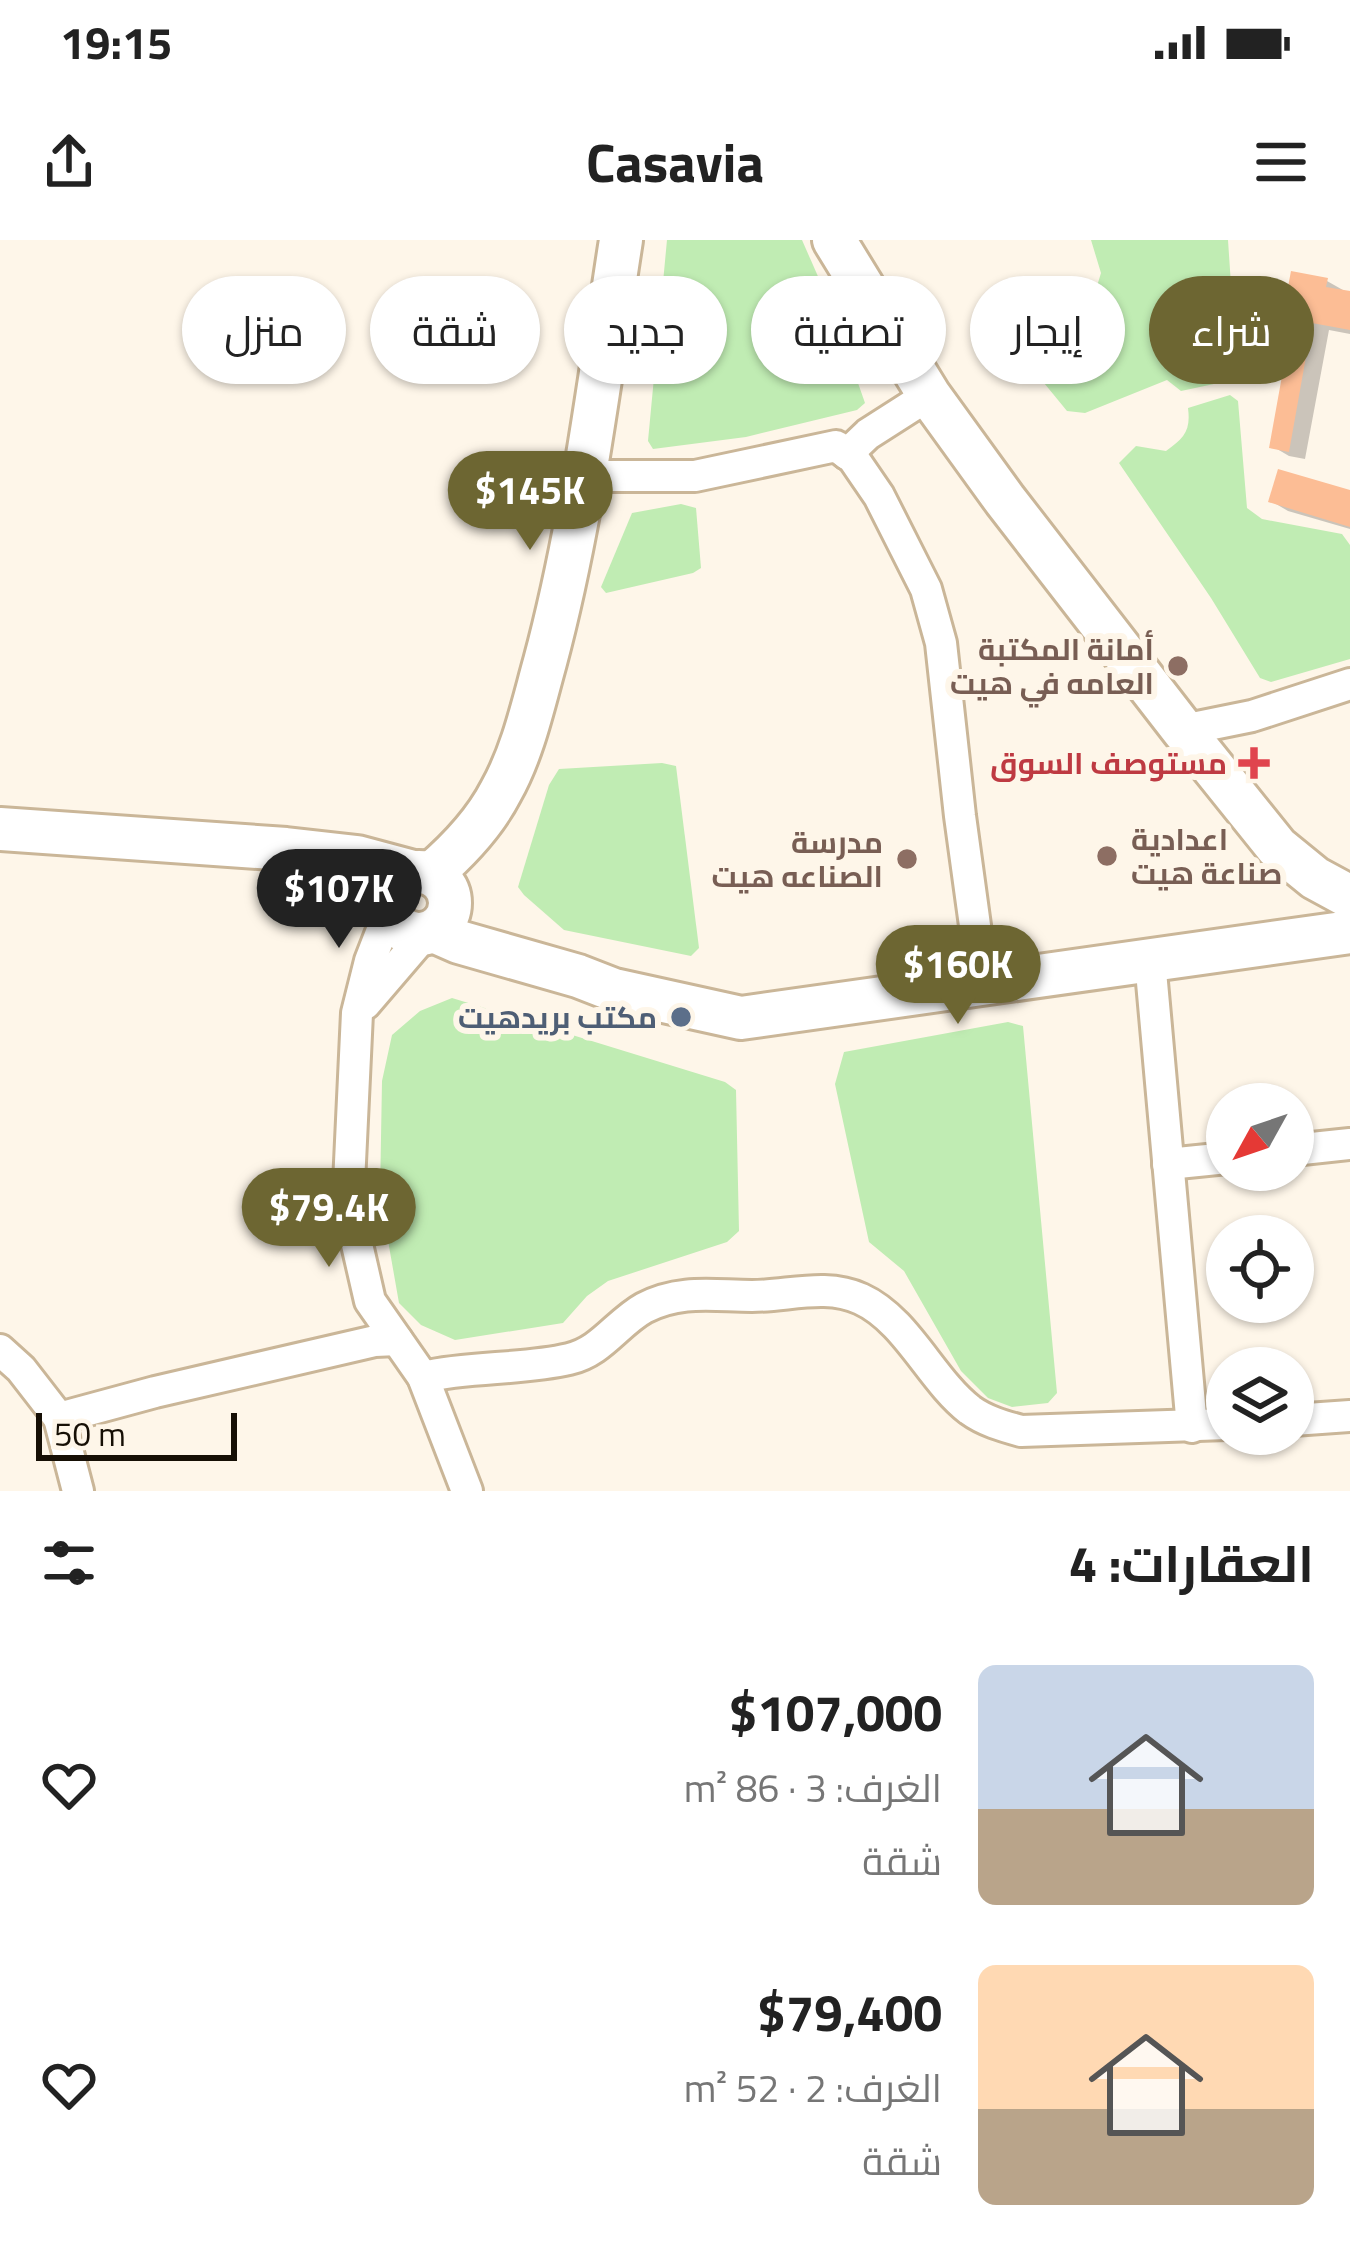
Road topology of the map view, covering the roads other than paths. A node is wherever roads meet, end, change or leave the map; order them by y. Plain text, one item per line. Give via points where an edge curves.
1 (621, 240) edge
2 (834, 240) edge
3 (929, 395) junction
4 (848, 454) junction
5 (584, 476) junction
6 (1350, 684) edge
7 (1184, 730) junction
8 (0, 830) edge
9 (1350, 897) edge
10 (423, 903) junction
11 (1350, 932) edge
12 (1150, 960) junction
13 (983, 984) junction
14 (1350, 1144) edge
15 (1314, 1148) edge
16 (1206, 1160) edge
17 (1168, 1164) junction
18 (397, 1340) junction
19 (0, 1350) edge
20 (423, 1377) junction
21 (1350, 1416) edge
22 (58, 1418) junction
23 (1314, 1419) edge
24 (1206, 1426) edge
25 (1192, 1427) junction
26 (78, 1491) edge
27 (467, 1491) edge

1 - 5 main road
2 - 3 main road
3 - 4 street
3 - 7 main road
4 - 5 street via 836,446 694,476
4 - 13 street via 926,590 941,643
5 - 10 main road via 555,624 513,768
6 - 7 street
7 - 9 main road via 1277,847
8 - 10 main road via 357,857
10 - 13 main road via 459,942 614,990 741,1018
10 - 18 street via 370,961 357,1013 349,1205 370,1301
11 - 12 main road
12 - 13 main road
12 - 17 street
14 - 15 street
16 - 17 street
17 - 25 street
18 - 20 street
18 - 22 street
19 - 22 street
20 - 25 street via 572,1359 646,1308 695,1294 841,1292 885,1315 969,1409 992,1423 1021,1431
20 - 27 street
21 - 23 street
22 - 26 street
24 - 25 street

